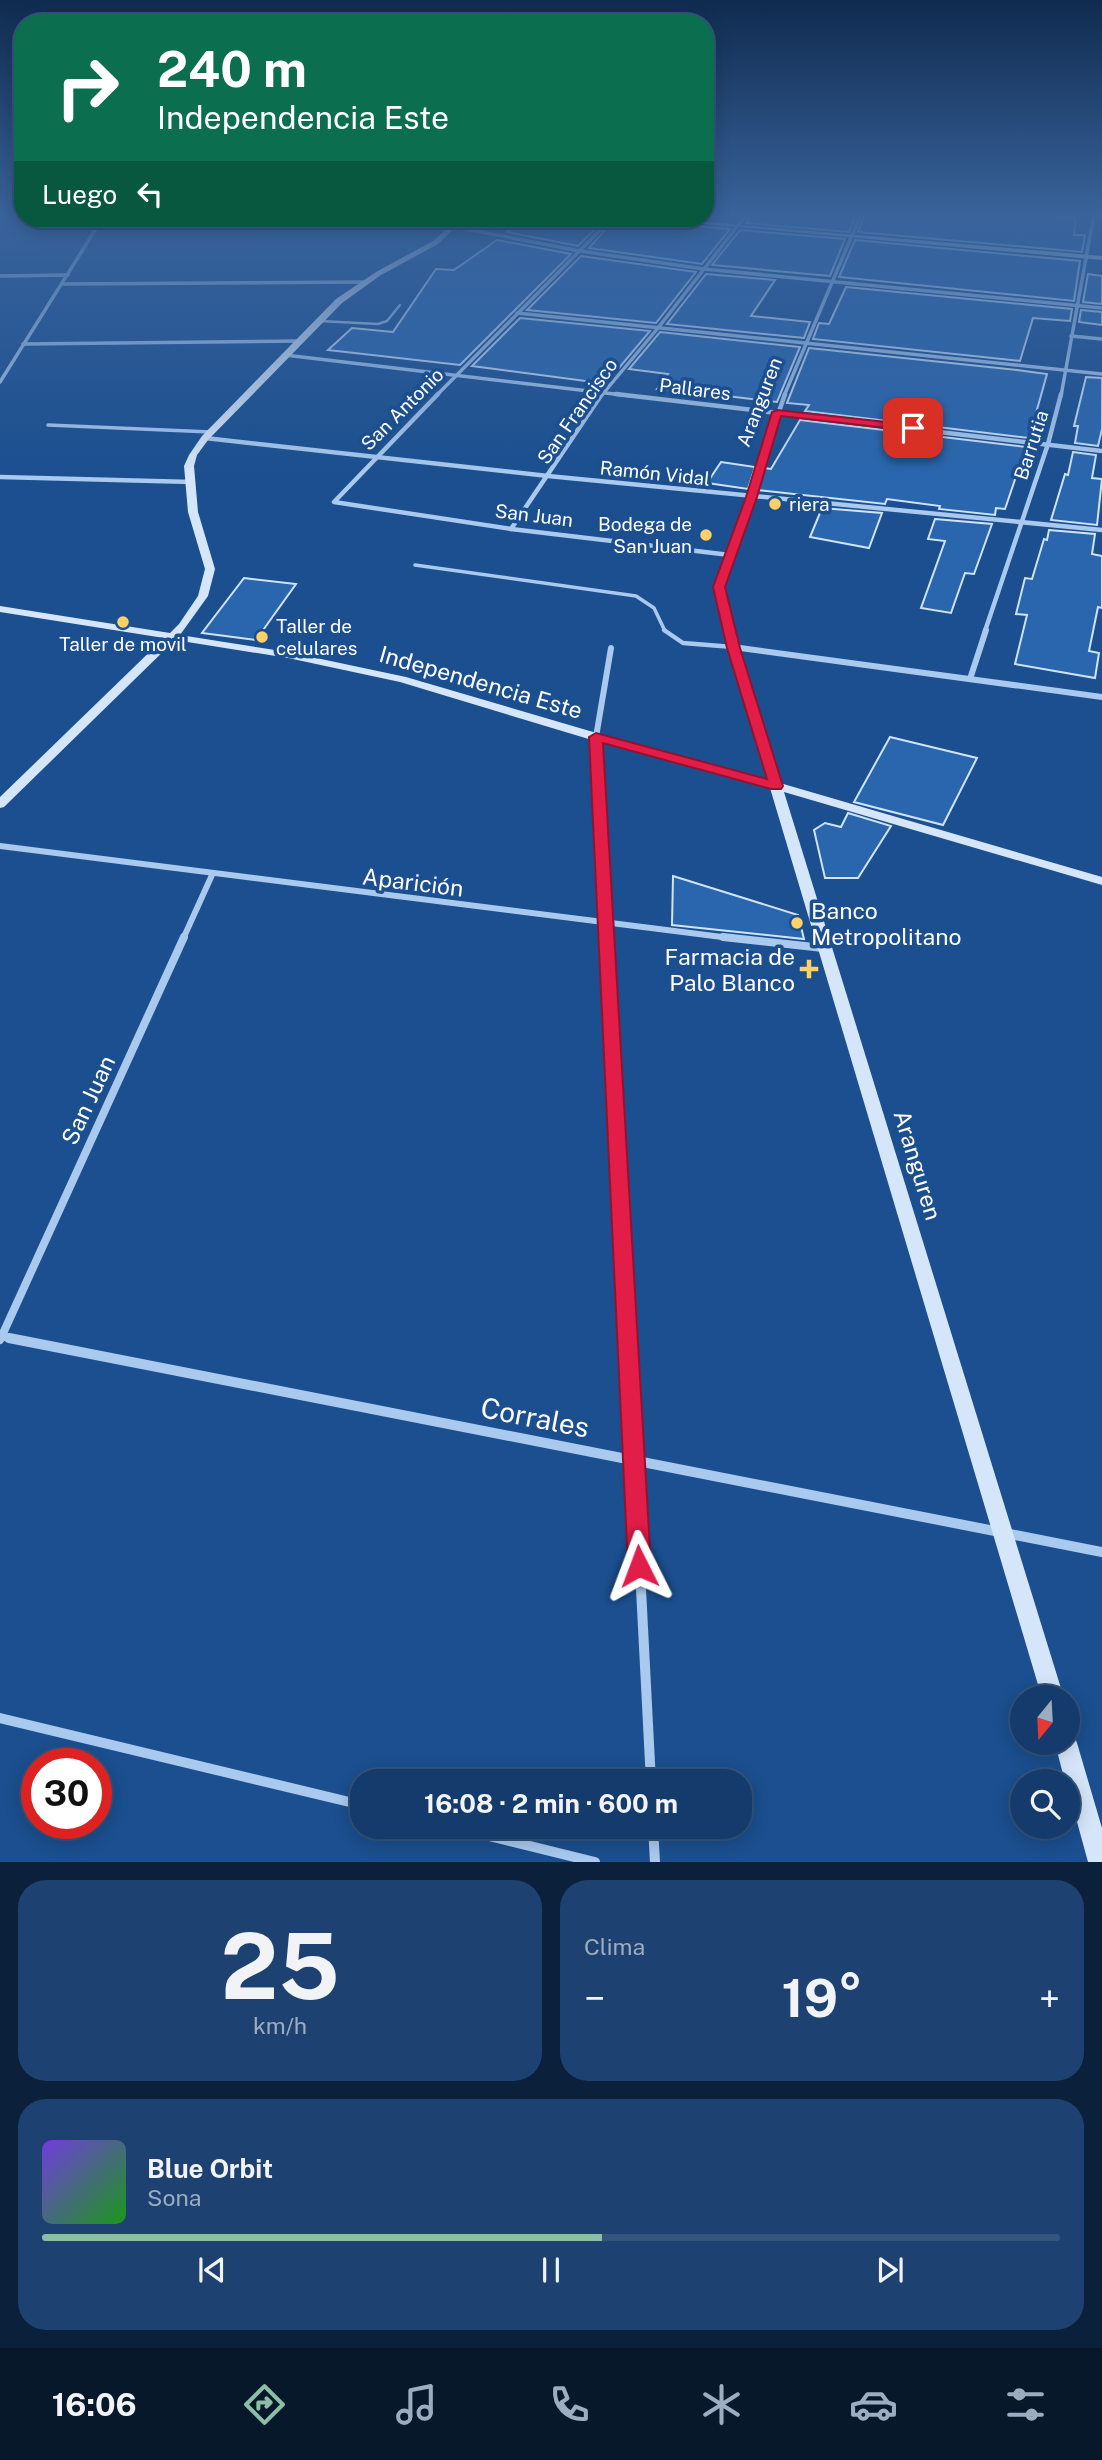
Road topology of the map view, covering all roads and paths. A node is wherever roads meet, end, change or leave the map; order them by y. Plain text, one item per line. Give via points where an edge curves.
1 (52, 301) edge
2 (342, 301) edge
3 (529, 301) edge
4 (679, 301) edge
5 (826, 301) edge
6 (1035, 301) edge
7 (1078, 301) edge
8 (400, 305) dead end
9 (1077, 305) junction
10 (1102, 308) edge
11 (517, 313) junction
12 (320, 320) junction
13 (658, 328) junction
14 (1071, 336) junction
15 (1102, 339) edge
16 (298, 341) junction
17 (23, 344) junction
18 (808, 344) junction
19 (285, 355) junction
20 (1066, 371) junction
21 (1102, 374) edge
22 (456, 375) junction
23 (0, 382) edge
24 (603, 392) junction
25 (777, 412) junction
26 (48, 425) dead end
27 (208, 435) junction
28 (1048, 444) junction
29 (1102, 451) edge
30 (373, 457) junction
31 (548, 476) junction
32 (0, 477) edge
33 (192, 482) junction
34 (751, 497) junction
35 (334, 502) joint
36 (1020, 522) junction
37 (511, 529) junction
38 (1102, 530) edge
39 (730, 555) junction
40 (415, 565) dead end
41 (0, 609) edge
42 (171, 637) junction
43 (611, 648) dead end
44 (733, 648) junction
45 (970, 679) junction
46 (1102, 696) edge
47 (596, 737) junction
48 (776, 786) junction
49 (0, 804) edge
50 (0, 846) edge
51 (212, 875) junction
52 (1102, 881) edge
53 (606, 924) junction
54 (823, 948) junction
55 (1, 1337) edge
56 (634, 1459) junction
57 (1006, 1532) junction
58 (1102, 1552) edge
59 (1049, 1685) edge
60 (0, 1718) edge
61 (1069, 1755) edge
62 (650, 1769) edge
63 (350, 1802) edge
64 (502, 1839) edge
65 (654, 1839) edge
66 (595, 1861) edge
67 (655, 1861) edge
68 (1100, 1861) edge

1 - 17 street
2 - 12 main road
3 - 11 street, San Antonio
4 - 13 street, San Francisco
5 - 18 street, Aranguren
6 - 9 street
7 - 9 street, Barrutia
8 - 12 lane via 387,321 378,324
9 - 10 street
9 - 14 street, Barrutia
11 - 13 street
11 - 22 street, San Antonio
12 - 16 main road
13 - 18 street
13 - 24 street, San Francisco
14 - 15 street
14 - 20 street, Barrutia
16 - 17 street
16 - 19 main road
17 - 23 street
18 - 20 street
18 - 25 street, Aranguren
19 - 22 street, Pallares
19 - 27 main road
20 - 21 street
20 - 28 street, Barrutia
22 - 24 street, Pallares
22 - 30 street, San Antonio
24 - 25 street, Pallares
24 - 31 street, San Francisco
25 - 28 street, Pallares
25 - 34 street, Aranguren
26 - 27 lane
27 - 30 street, Ramón Vidal
27 - 33 main road via 189,466
28 - 29 street, Pallares
28 - 36 street, Barrutia
30 - 31 street, Ramón Vidal
30 - 35 street, San Antonio
31 - 34 street, Ramón Vidal
31 - 37 street, San Francisco
32 - 33 street
33 - 42 main road via 193,512 210,569 203,596
34 - 36 street, Ramón Vidal
34 - 39 street, Aranguren
35 - 37 street, San Juan
36 - 38 street, Ramón Vidal
36 - 45 street, Barrutia
37 - 39 street, San Juan
39 - 44 street, Aranguren via 719,587
40 - 44 lane via 636,596 654,608 658,625 674,640
41 - 42 main road, Independencia Este
42 - 47 main road, Independencia Este via 402,678
42 - 49 main road
43 - 47 street
44 - 45 street
44 - 48 street, Aranguren
45 - 46 street
47 - 48 main road, Independencia Este
47 - 53 street
48 - 52 main road, Independencia Este
48 - 54 main road, Aranguren
50 - 51 street, Aparición
51 - 53 street, Aparición
51 - 55 street, San Juan
53 - 54 street, Aparición
53 - 56 street
54 - 57 main road, Aranguren
55 - 56 street, Corrales
56 - 57 street, Corrales
56 - 62 street
57 - 58 street, Corrales
57 - 59 main road, Aranguren
60 - 63 street
61 - 68 main road
64 - 66 street
65 - 67 street

